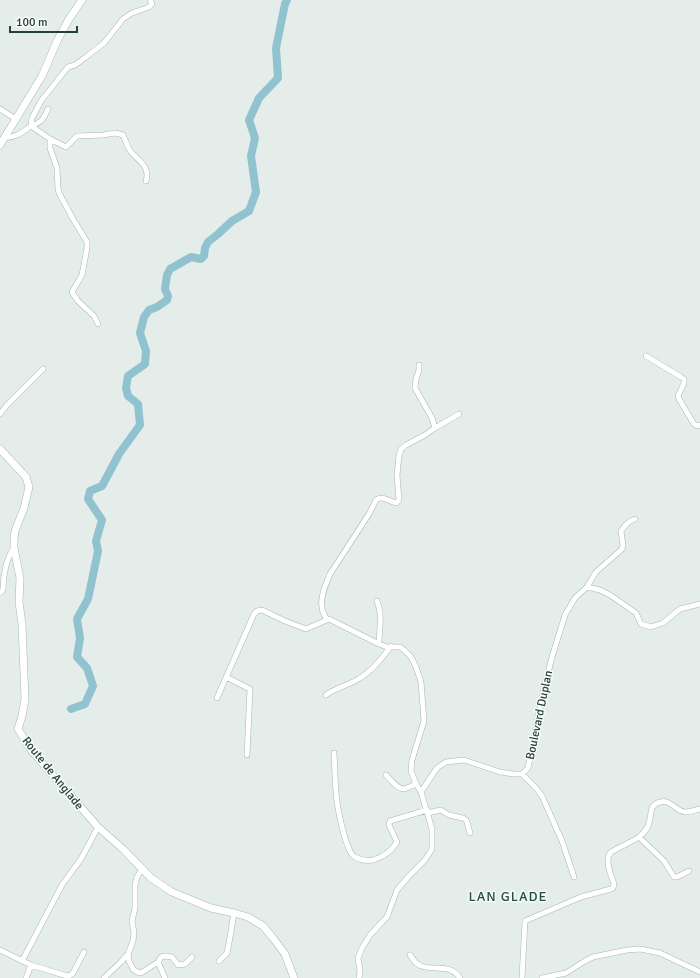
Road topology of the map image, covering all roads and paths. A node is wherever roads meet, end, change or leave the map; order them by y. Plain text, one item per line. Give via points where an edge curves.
1 (82, 0) edge
2 (150, 0) edge
3 (0, 109) edge
4 (48, 109) dead end
5 (16, 118) junction
6 (31, 126) junction
7 (4, 138) junction
8 (50, 139) junction
9 (0, 145) edge
10 (146, 181) dead end
11 (98, 324) dead end
12 (646, 356) dead end
13 (419, 365) dead end
14 (43, 369) dead end
15 (0, 414) edge
16 (459, 414) dead end
17 (700, 425) edge
18 (435, 428) junction
19 (0, 449) edge
20 (635, 519) dead end
21 (14, 548) junction
22 (587, 587) junction
23 (0, 593) edge
24 (377, 601) dead end
25 (700, 604) edge
26 (327, 620) junction
27 (379, 644) junction
28 (392, 646) junction
29 (226, 677) junction
30 (326, 695) dead end
31 (217, 698) dead end
32 (334, 753) dead end
33 (247, 755) dead end
34 (522, 774) junction
35 (386, 775) dead end
36 (416, 784) junction
37 (421, 792) junction
38 (700, 809) edge
39 (427, 811) junction
40 (98, 827) junction
41 (470, 833) dead end
42 (639, 837) junction
43 (142, 869) junction
44 (689, 871) dead end
45 (574, 877) dead end
46 (234, 913) junction
47 (0, 950) edge
48 (84, 952) dead end
49 (128, 954) junction
50 (410, 955) dead end
51 (192, 957) dead end
52 (22, 961) junction
53 (219, 961) dead end
54 (158, 962) junction
55 (31, 965) junction
56 (700, 972) edge
57 (26, 978) edge
58 (104, 978) edge
59 (165, 978) edge
60 (294, 978) edge
61 (359, 978) edge
62 (460, 978) edge
63 (522, 978) edge
64 (542, 978) edge

1 - 5 street via 57,40 42,76
2 - 6 street via 150,7 123,19 104,43 75,65 68,67 41,101 32,118
3 - 5 street
4 - 6 street via 44,118
5 - 7 street
6 - 7 street via 19,135
6 - 8 street
7 - 9 street
8 - 10 street via 66,147 77,136 115,133 123,135 129,149 144,164 148,175
8 - 11 street via 50,148 57,168 59,193 87,242 82,275 72,292
12 - 17 street via 681,376 684,383 679,399 694,424
13 - 18 street via 415,388
14 - 15 street
16 - 18 street
18 - 26 street via 401,449 396,475 400,500 376,500 330,574 322,601
19 - 21 street, Route de Anglade via 26,477 28,488 15,531
20 - 22 street, Boulevard Duplan via 621,532 622,549 596,572
21 - 23 street via 7,560 3,590
21 - 40 street, Route de Anglade via 20,578 25,700 18,729 31,750
22 - 25 street via 610,595 636,613 641,624 651,627 663,623 680,610
22 - 34 street, Boulevard Duplan via 575,598 565,615 542,696 528,768
24 - 27 street via 381,612
26 - 27 street
26 - 29 street via 306,629 262,610 257,611
27 - 28 street
28 - 30 street via 366,674
28 - 36 street via 400,647 411,657 421,682 424,721 411,771
29 - 31 street
29 - 33 street via 250,689
32 - 39 street via 337,802 346,841 354,857 372,860 382,856 397,842 390,821
34 - 37 street, Boulevard Duplan via 500,772 464,760 446,762 436,768
34 - 45 street via 542,796 562,841
35 - 36 street via 401,788
36 - 37 street
37 - 39 street
38 - 42 street via 685,812 669,802 659,802 652,807 648,826
39 - 41 street via 441,810 463,818
39 - 61 street via 432,829 432,849 397,890 387,917 362,948 358,958
40 - 43 street, Route de Anglade
40 - 52 street via 81,859 62,885
42 - 44 street via 664,861 674,877
42 - 63 street via 608,855 613,888 581,897 525,921
43 - 46 street, Route de Anglade via 172,892 211,908
43 - 49 street via 135,885 132,921 134,933
46 - 53 street via 227,953
46 - 60 street, Route de Anglade via 264,926 285,954
47 - 52 street
48 - 55 street via 69,976
49 - 54 street via 133,969 137,972 141,973
49 - 58 street
50 - 62 street via 416,963 424,967 450,970 457,973
51 - 54 street via 185,964 178,965 172,957 165,956
52 - 55 street
54 - 59 street
55 - 57 street
56 - 64 street via 660,953 640,949 593,957 566,973

